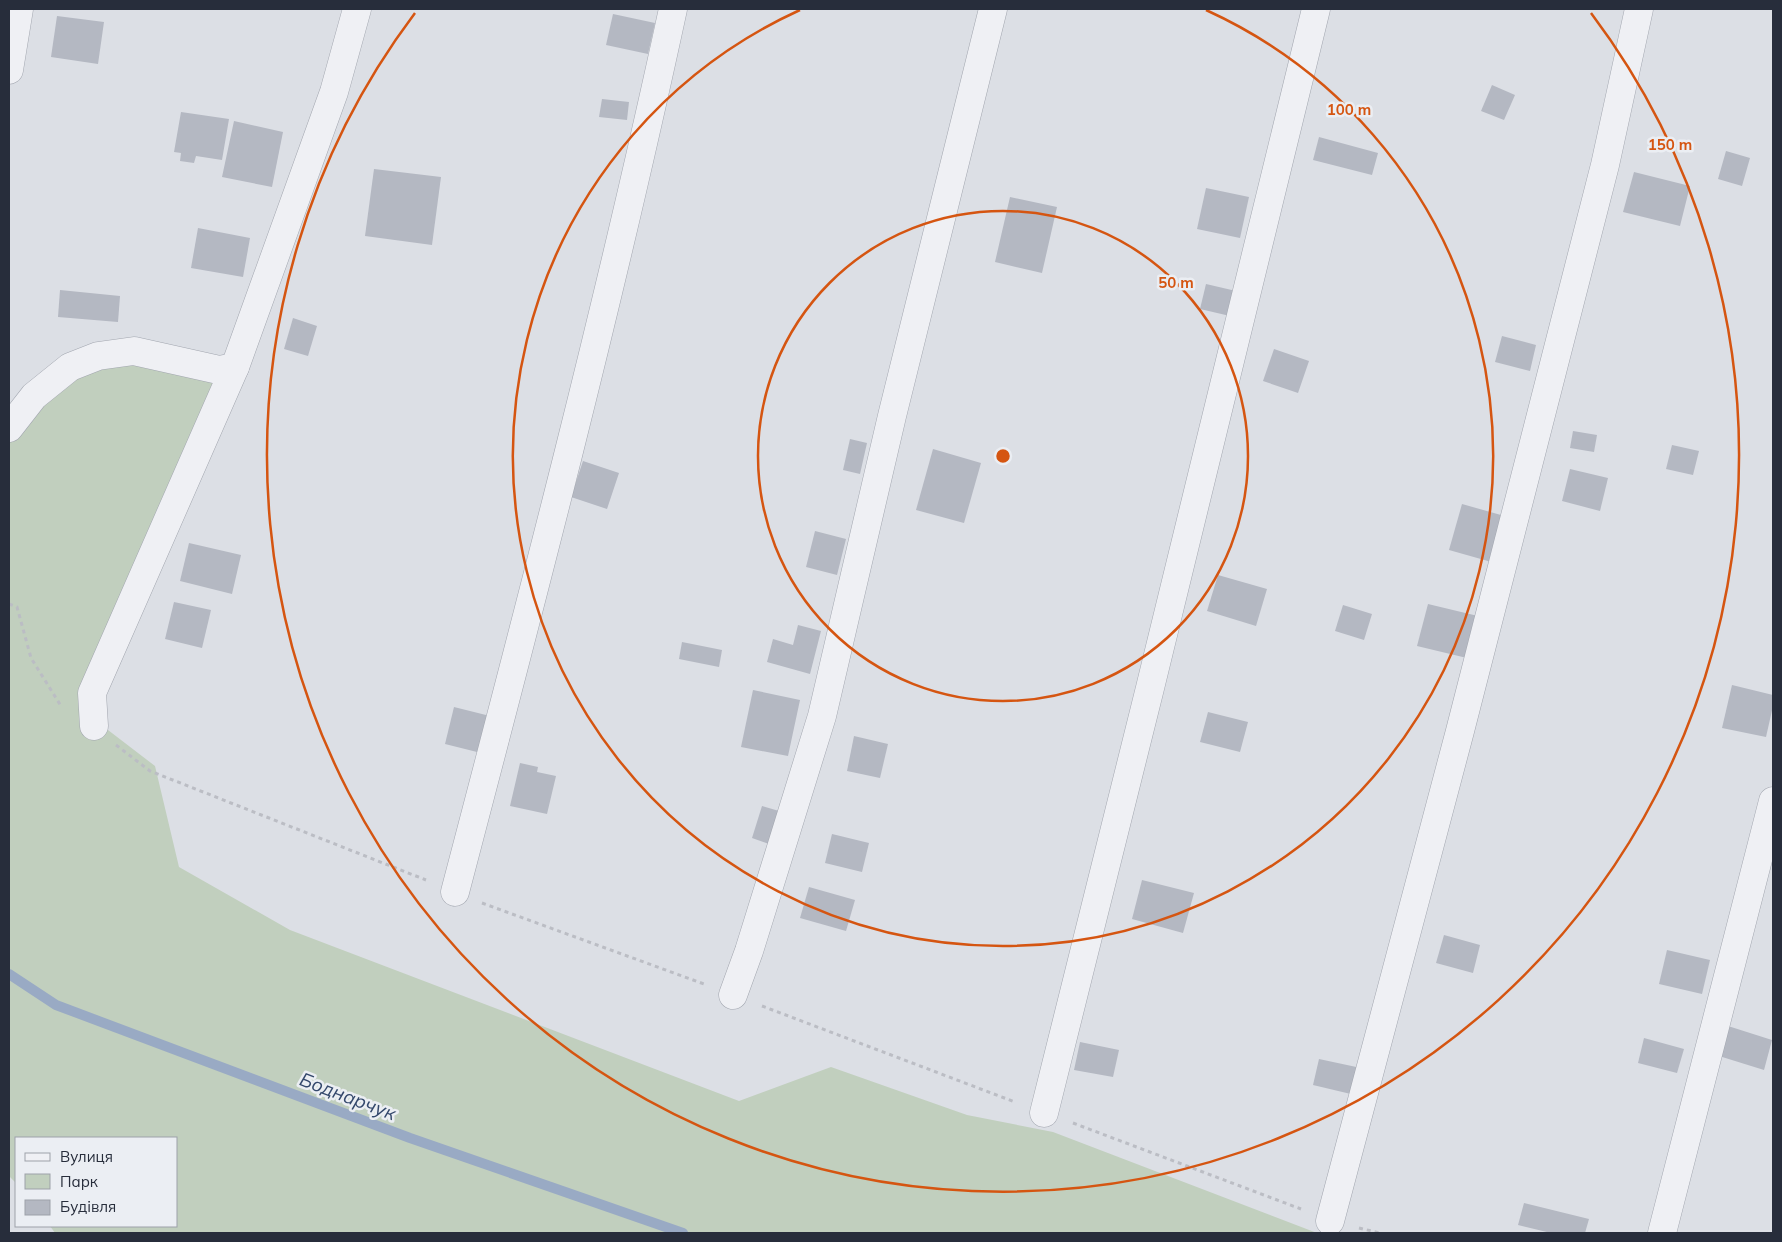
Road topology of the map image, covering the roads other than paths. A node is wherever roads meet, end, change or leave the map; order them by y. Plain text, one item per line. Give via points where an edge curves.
1 (19, 9) edge
2 (357, 9) edge
3 (673, 9) edge
4 (993, 9) edge
5 (1316, 9) edge
6 (1640, 9) edge
7 (9, 70) edge
8 (235, 368) junction
9 (9, 428) edge
10 (94, 726) road end
11 (1773, 801) edge
12 (455, 892) road end
13 (733, 995) road end
14 (1044, 1112) dead end
15 (1330, 1220) dead end
16 (1662, 1233) edge

1 - 7 street
2 - 8 street via 334,92
3 - 12 street via 636,176
4 - 13 street via 822,716
5 - 14 street
6 - 15 street via 1605,165
8 - 9 street via 219,370 134,351 98,356 70,367 34,396
8 - 10 street via 92,693
11 - 16 street

